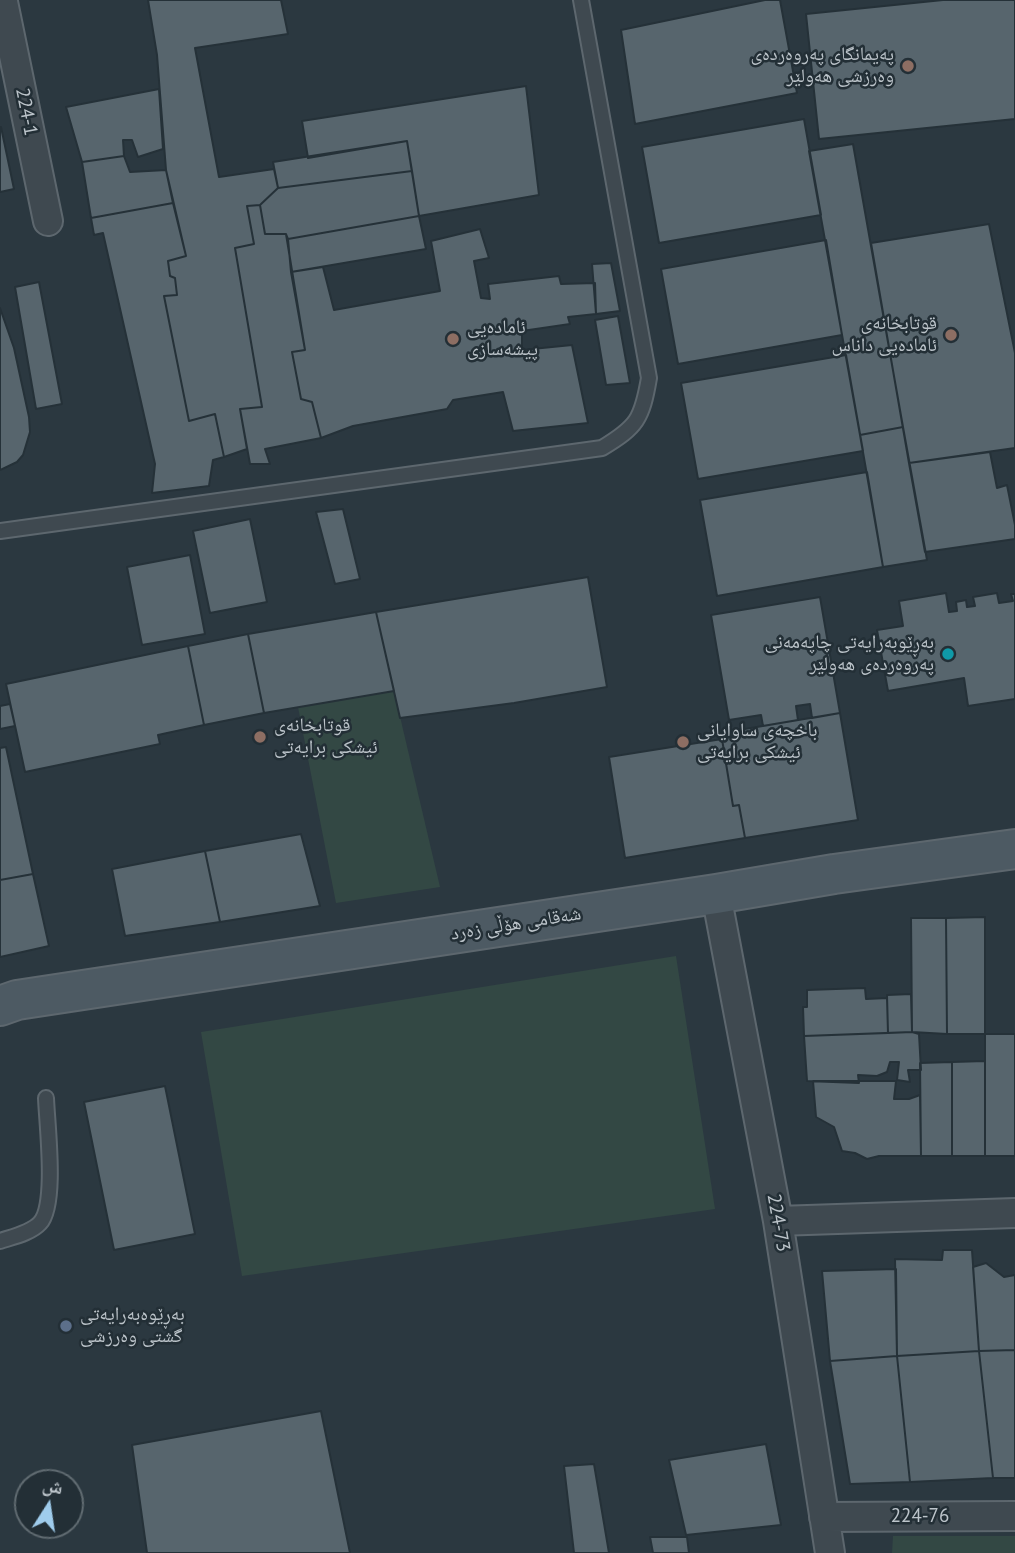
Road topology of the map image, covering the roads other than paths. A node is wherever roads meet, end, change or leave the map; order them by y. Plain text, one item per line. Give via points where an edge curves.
1 (581, 0) edge
2 (6, 2) edge
3 (48, 221) dead end
4 (0, 531) edge
5 (1015, 849) edge
6 (716, 894) junction
7 (6, 1001) edge
8 (46, 1098) dead end
9 (1015, 1213) edge
10 (778, 1220) junction
11 (0, 1241) edge
12 (1015, 1516) edge
13 (824, 1517) junction
14 (830, 1553) edge

1 - 4 lane via 649,378 644,407 628,432 602,448
2 - 3 street, 224-1
5 - 6 street, شەقامی هۆڵی زەرد
6 - 7 street, شەقامی هۆڵی زەرد
6 - 10 street, 224-73
8 - 11 lane via 50,1196 41,1223
9 - 10 street
10 - 13 street, 224-73
12 - 13 street, 224-76
13 - 14 street, 224-73

